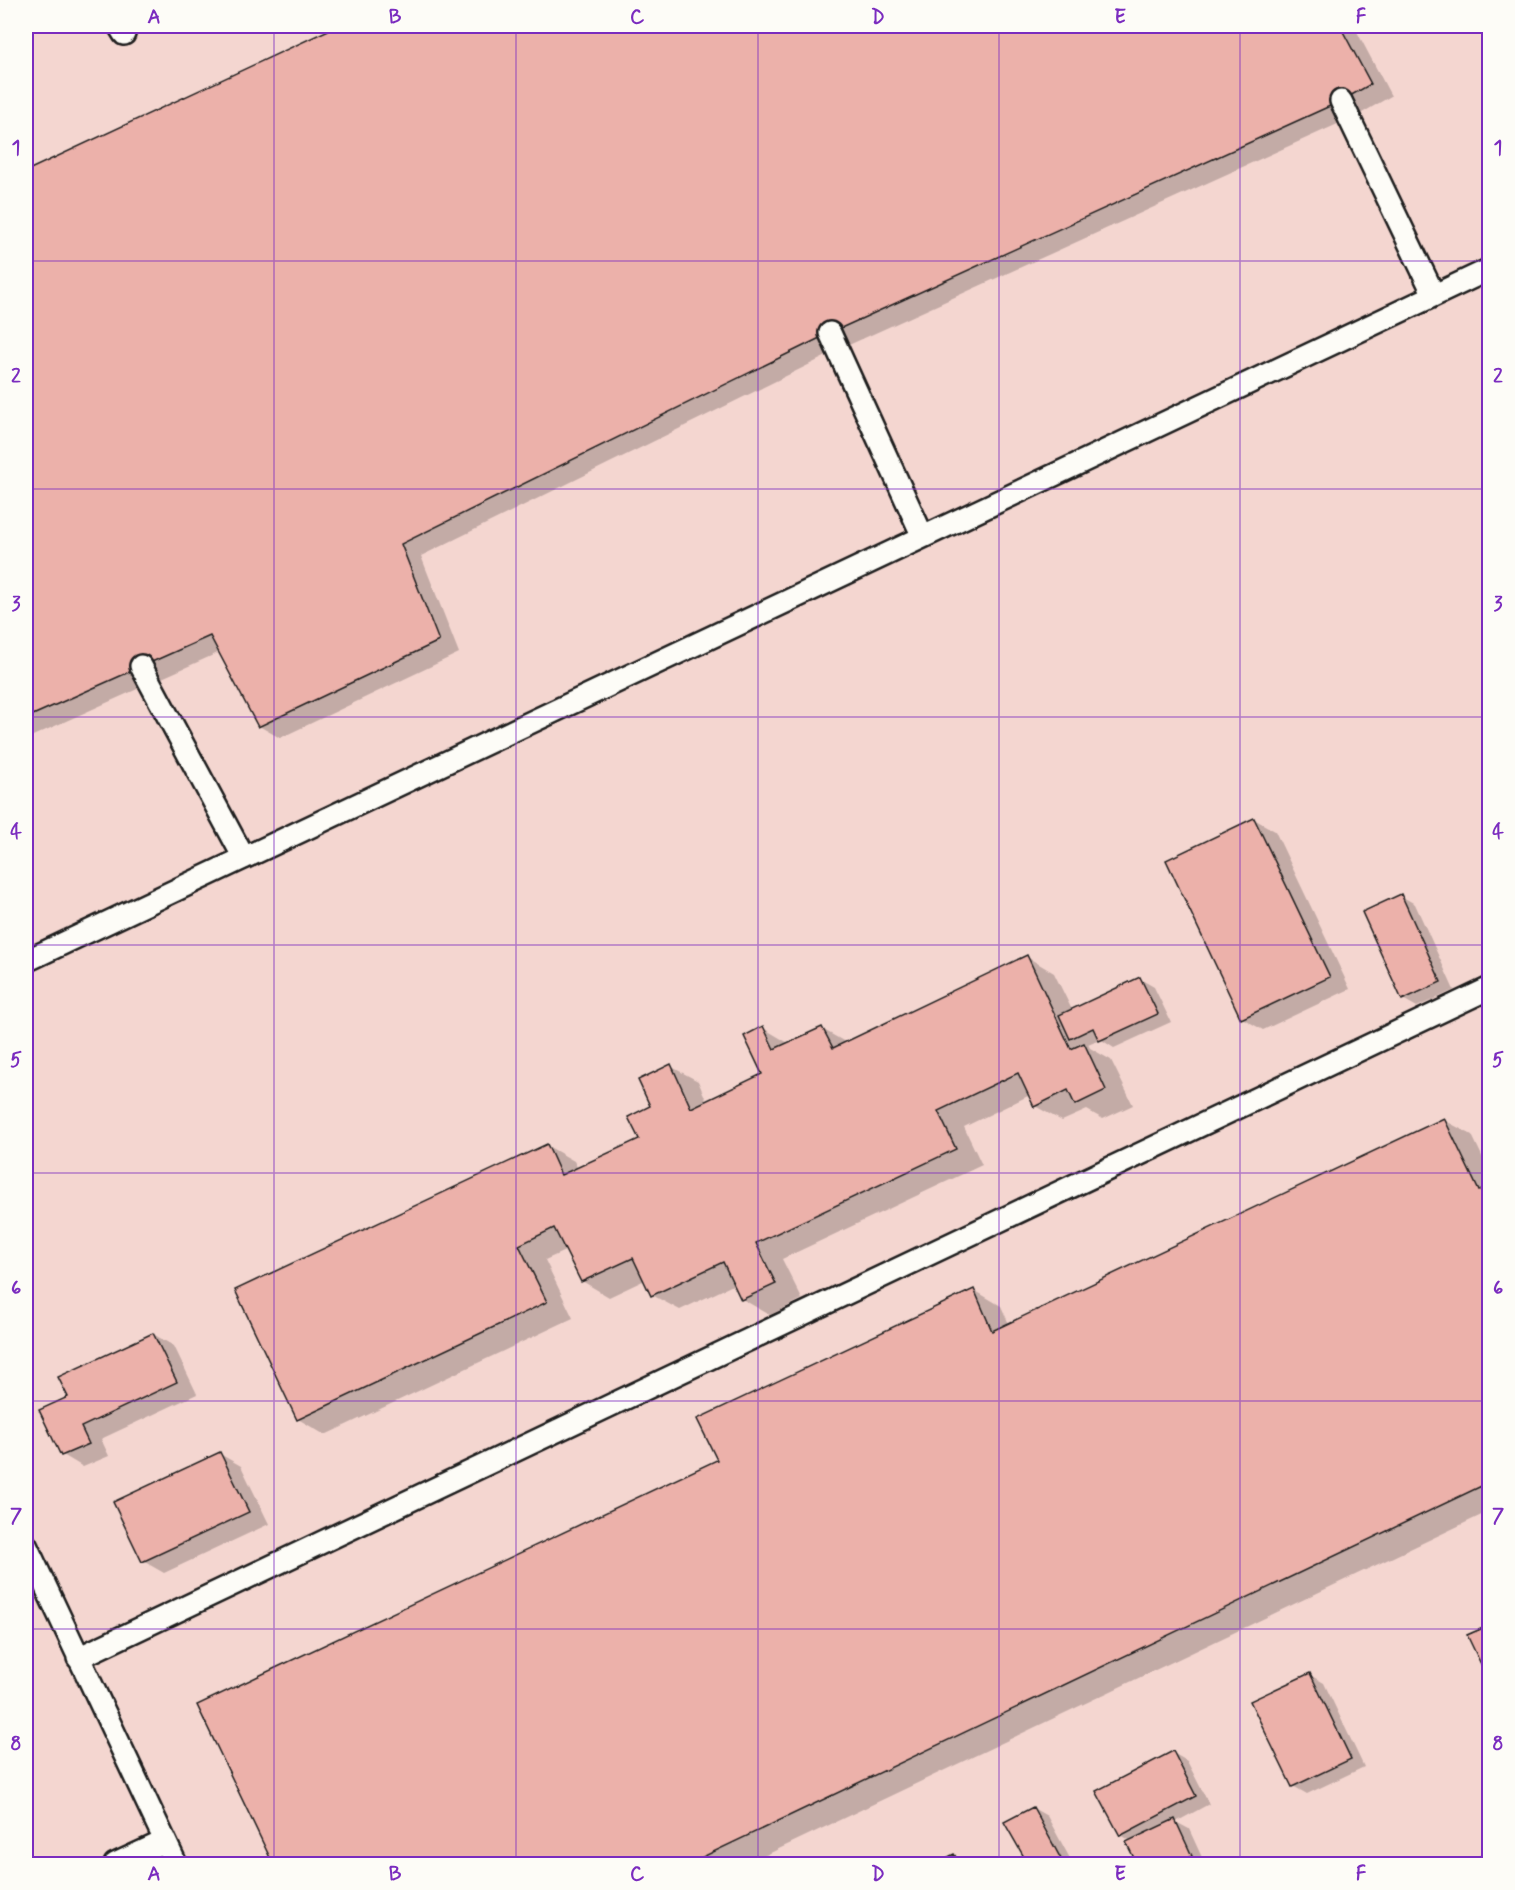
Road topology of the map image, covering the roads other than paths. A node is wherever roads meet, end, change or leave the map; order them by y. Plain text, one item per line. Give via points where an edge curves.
1 (1341, 101) dead end
2 (1490, 269) edge
3 (1434, 295) junction
4 (830, 333) dead end
5 (923, 537) junction
6 (141, 666) dead end
7 (244, 858) junction
8 (26, 961) edge
9 (1490, 988) edge
10 (26, 1545) edge
11 (78, 1658) junction
12 (165, 1841) junction
13 (115, 1864) edge
14 (176, 1864) edge

1 - 3 lane
2 - 3 lane
3 - 5 lane
4 - 5 lane
5 - 7 lane
6 - 7 lane
7 - 8 lane
9 - 11 lane
10 - 11 lane
11 - 12 lane
12 - 13 lane
12 - 14 lane

